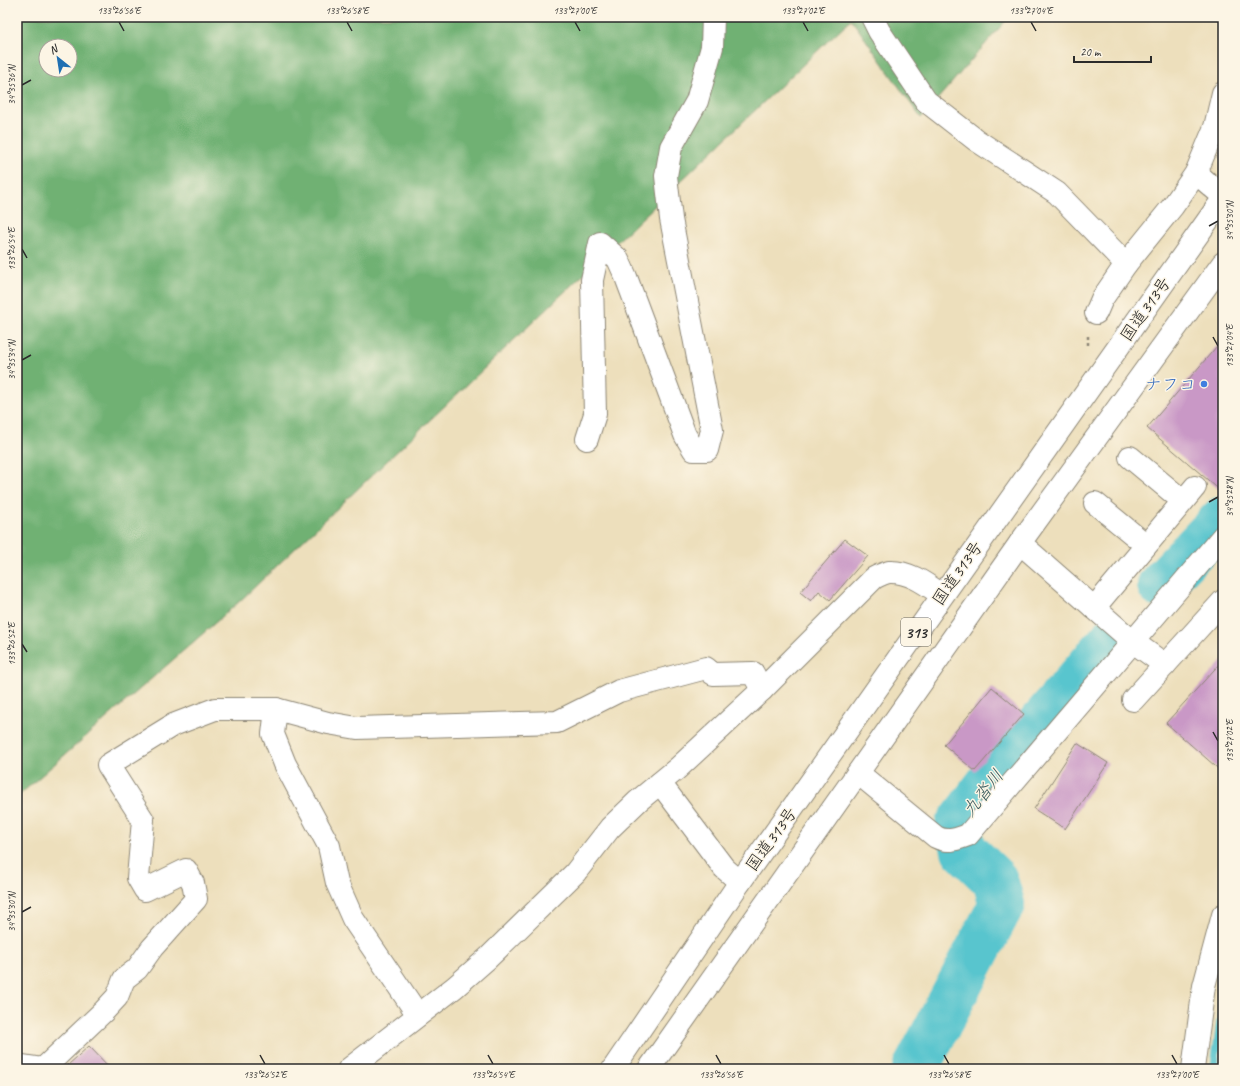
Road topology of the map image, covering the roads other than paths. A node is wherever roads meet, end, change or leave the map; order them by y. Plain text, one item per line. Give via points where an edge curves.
1 (713, 17) edge
2 (872, 17) edge
3 (1223, 93) edge
4 (1196, 173) junction
5 (1223, 196) edge
6 (1223, 199) edge
7 (1223, 263) edge
8 (1126, 264) junction
9 (1096, 312) dead end
10 (587, 440) dead end
11 (1130, 457) dead end
12 (1095, 502) dead end
13 (1223, 536) edge
14 (1020, 543) junction
15 (1146, 545) junction
16 (942, 594) junction
17 (1223, 601) edge
18 (1094, 608) junction
19 (1132, 641) junction
20 (1165, 665) junction
21 (762, 690) junction
22 (1133, 700) dead end
23 (276, 709) junction
24 (858, 773) junction
25 (660, 783) junction
26 (740, 882) junction
27 (1223, 914) edge
28 (418, 1015) junction
29 (17, 1066) edge
30 (43, 1069) edge
31 (349, 1069) edge
32 (613, 1069) edge
33 (649, 1069) edge
34 (1192, 1069) edge

1 - 10 main road via 712,47 697,101 672,146 666,176 671,219 712,430 707,450 694,450 685,435 626,277 618,259 600,243 592,280 595,414
2 - 8 main road via 926,102 976,140 1057,194
3 - 4 main road via 1215,127
4 - 5 main road
4 - 8 main road
6 - 16 main road, 国道313号 / 313
7 - 14 main road, 国道313号 / 313
8 - 9 main road via 1102,298
11 - 15 main road via 1189,494
12 - 15 main road
13 - 19 main road
14 - 18 main road
14 - 24 main road, 国道313号 / 313
15 - 18 main road
16 - 21 main road via 916,578 901,574 888,572 874,578
16 - 26 main road, 国道313号 / 313
17 - 20 main road
18 - 19 main road
19 - 20 main road
19 - 24 main road via 961,838 944,841 936,837
20 - 22 main road
21 - 23 main road via 753,674 713,674 706,668 620,691 557,722 357,728
21 - 25 main road
23 - 28 main road via 273,734 285,764 329,846 337,883 353,919
23 - 30 main road via 215,710 173,725 108,765 143,820 138,878 145,890 186,870 193,883 196,900 137,969 124,979 117,997 104,1012
24 - 33 main road, 国道313号 / 313
25 - 26 main road via 724,868
25 - 28 main road via 610,828 575,873 488,958
26 - 32 main road, 国道313号 / 313
27 - 34 main road via 1204,986
28 - 31 main road
29 - 30 main road

